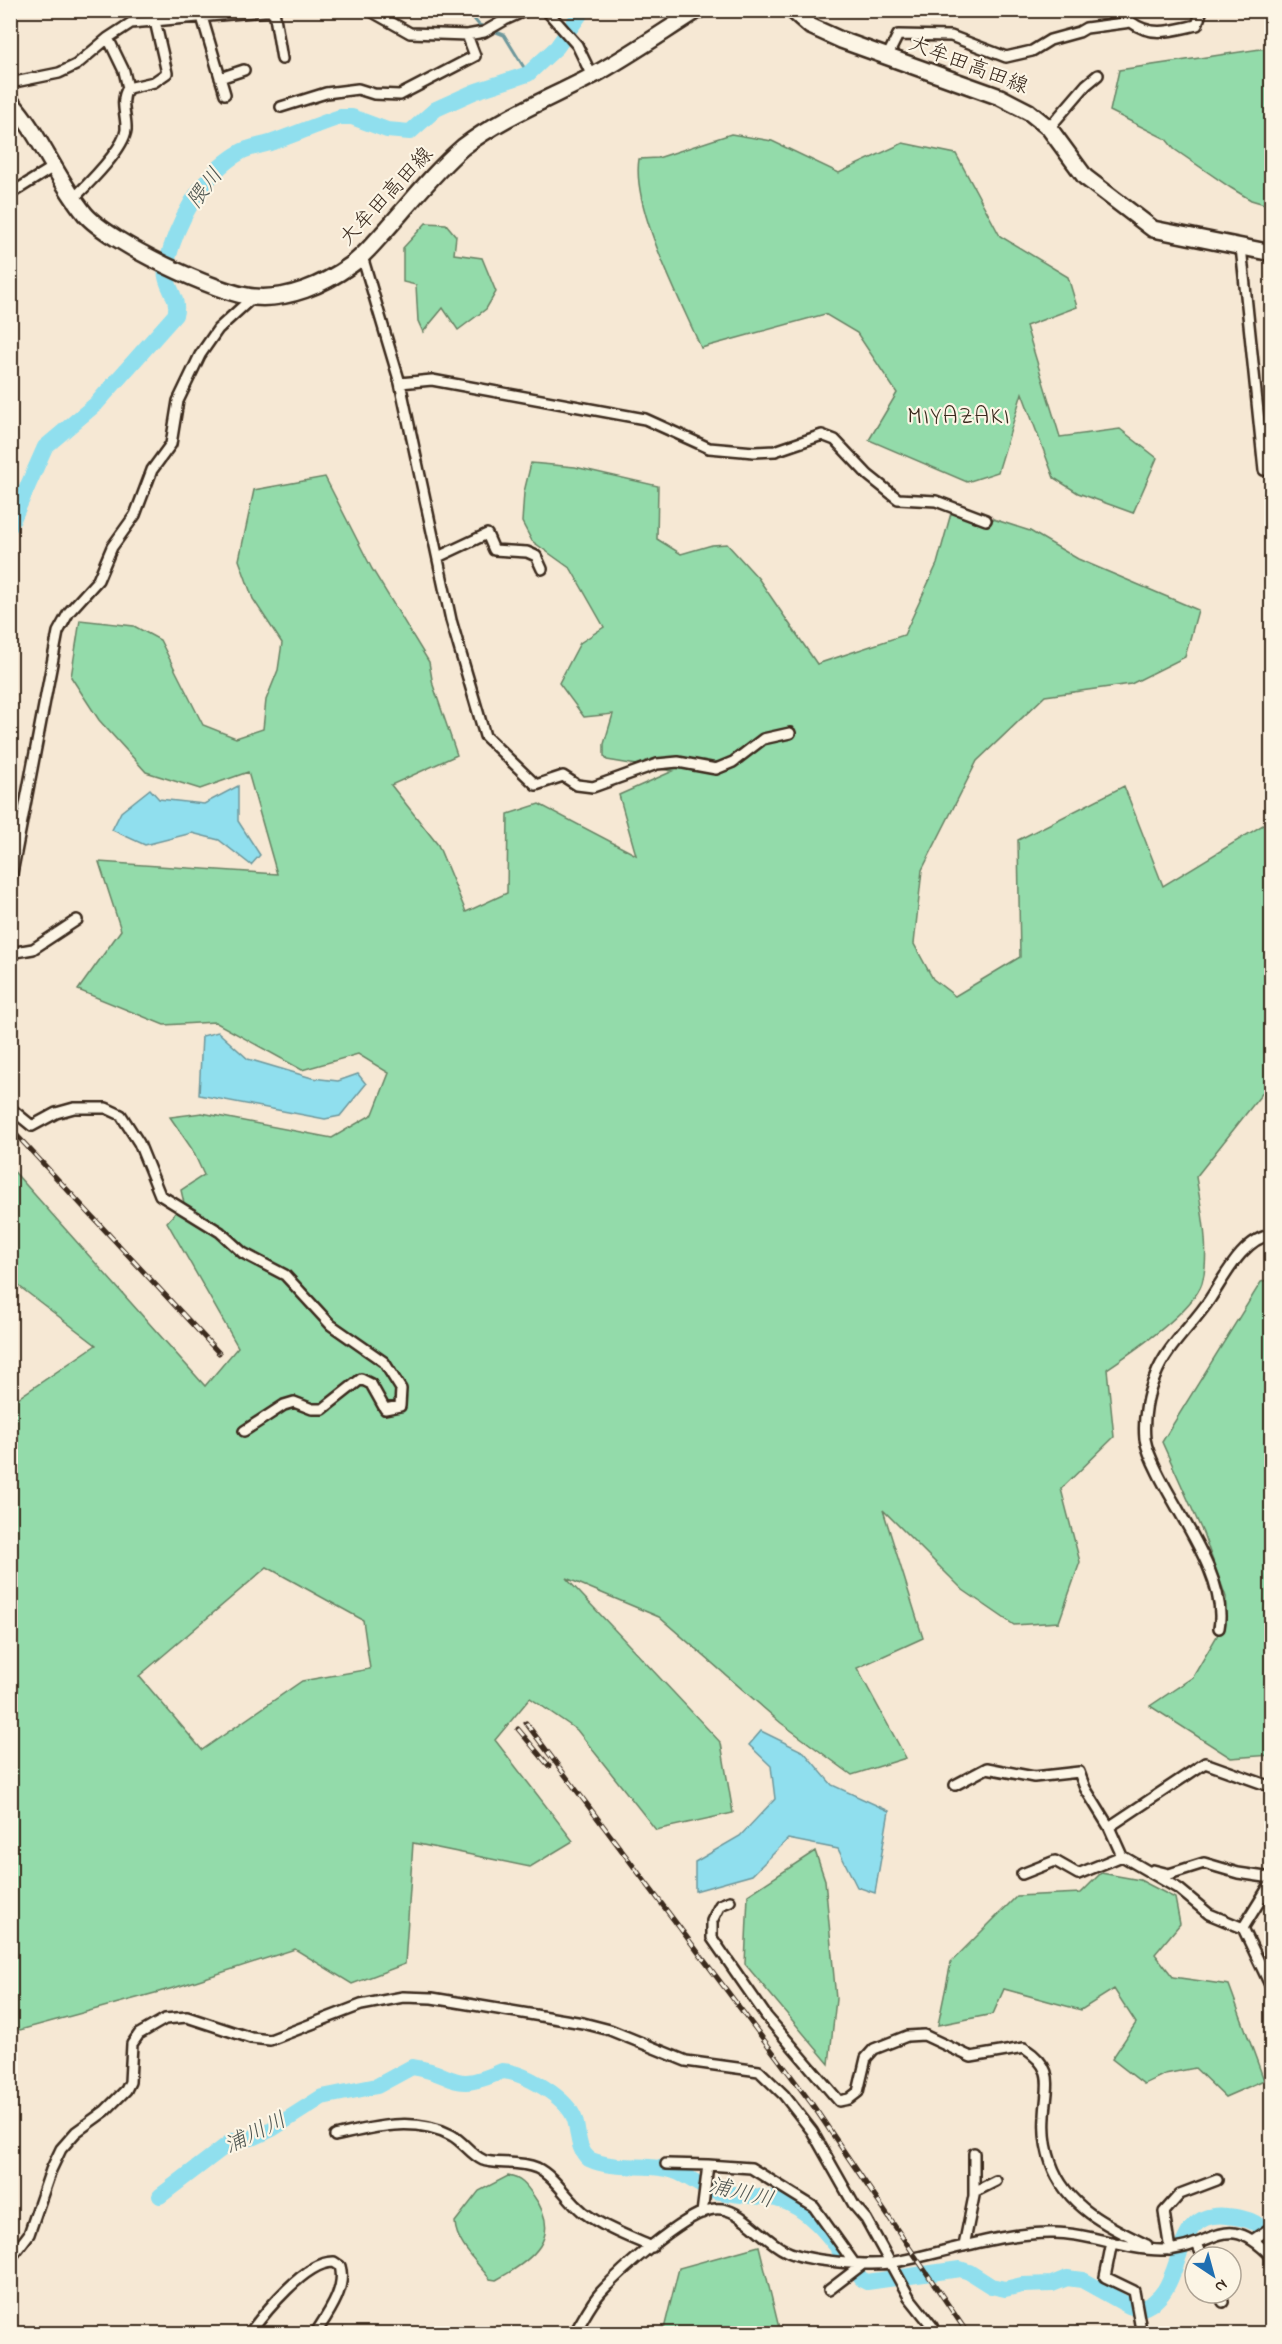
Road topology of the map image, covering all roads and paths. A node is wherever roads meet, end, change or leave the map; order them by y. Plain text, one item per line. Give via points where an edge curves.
1 (369, 10) edge
2 (498, 10) edge
3 (527, 10) edge
4 (546, 10) edge
5 (698, 10) edge
6 (792, 10) edge
7 (1202, 10) edge
8 (275, 11) edge
9 (202, 18) junction
10 (505, 20) junction
11 (154, 21) junction
12 (466, 35) junction
13 (108, 38) junction
14 (887, 57) junction
15 (282, 59) dead end
16 (244, 70) dead end
17 (1098, 75) dead end
18 (592, 76) junction
19 (220, 78) junction
20 (10, 83) edge
21 (128, 88) junction
22 (225, 94) dead end
23 (10, 101) edge
24 (281, 107) dead end
25 (1049, 128) junction
26 (55, 166) junction
27 (10, 194) edge
28 (74, 198) junction
29 (1241, 247) junction
30 (1272, 253) edge
31 (362, 256) junction
32 (253, 297) junction
33 (399, 383) junction
34 (1272, 469) edge
35 (986, 520) dead end
36 (438, 557) junction
37 (542, 569) dead end
38 (790, 733) dead end
39 (10, 884) edge
40 (76, 920) dead end
41 (10, 953) edge
42 (10, 1108) edge
43 (1272, 1234) edge
44 (244, 1431) dead end
45 (1220, 1628) dead end
46 (955, 1785) dead end
47 (1272, 1787) edge
48 (1109, 1827) junction
49 (1122, 1856) junction
50 (1145, 1869) junction
51 (1022, 1874) dead end
52 (1272, 1879) edge
53 (730, 1901) dead end
54 (1243, 1928) junction
55 (1272, 1989) edge
56 (335, 2136) dead end
57 (974, 2153) dead end
58 (666, 2164) dead end
59 (708, 2165) junction
60 (1217, 2180) dead end
61 (996, 2181) dead end
62 (974, 2192) junction
63 (702, 2213) junction
64 (1272, 2227) edge
65 (1254, 2239) junction
66 (1112, 2242) junction
67 (1197, 2244) joint
68 (964, 2246) junction
69 (652, 2247) junction
70 (1158, 2250) junction
71 (1170, 2250) junction
72 (1272, 2257) edge
73 (10, 2259) edge
74 (891, 2262) junction
75 (858, 2263) junction
76 (829, 2290) dead end
77 (1140, 2324) dead end
78 (249, 2334) edge
79 (315, 2334) edge
80 (574, 2334) edge
81 (925, 2334) edge

1 - 12 street via 410,33
2 - 10 street
3 - 10 street
4 - 18 street via 568,34
5 - 18 main road, 大牟田高田線
6 - 14 main road, 大牟田高田線 via 810,26
7 - 14 street via 1197,26 1160,32 1141,30 1131,22 1086,28 1050,40 1032,51 1006,57 951,36 898,35
8 - 9 street
8 - 15 street
9 - 11 street
9 - 19 street
10 - 12 street
11 - 13 street via 131,23
11 - 21 street via 167,73
12 - 24 street via 475,57 400,95 358,89 326,93
13 - 20 street via 76,65 59,73
13 - 21 street
14 - 25 main road, 大牟田高田線 via 1000,97
16 - 19 street
17 - 25 street
18 - 31 main road, 大牟田高田線 via 464,147
19 - 22 street
21 - 28 street via 123,95 124,138 100,172
23 - 26 main road, 大牟田高田線 via 28,121
25 - 29 main road, 大牟田高田線 via 1084,177 1153,229
26 - 27 street
26 - 28 main road, 大牟田高田線
28 - 32 main road, 大牟田高田線 via 100,230 214,287
29 - 30 main road, 大牟田高田線
29 - 34 street via 1264,470
31 - 32 main road, 大牟田高田線 via 333,277 302,291
31 - 33 street
32 - 39 street via 218,329 200,355 178,401 171,444 152,470 135,515 112,547 98,580 69,612 58,632
33 - 35 street via 432,380 645,418 709,448 775,451 822,435 834,440 898,499 936,501
33 - 36 street
36 - 37 street via 487,534 494,550 528,552 536,556
36 - 38 street via 466,679 484,736 536,785 563,776 577,785 593,787 657,764 678,762 716,769 763,740
40 - 41 street via 33,949
42 - 44 street via 32,1126 74,1108 106,1108 121,1115 139,1143 160,1195 220,1232 243,1253 285,1275 332,1324 384,1362 401,1389 400,1406 385,1409 371,1384 361,1379 323,1409 294,1402
43 - 45 street via 1264,1235 1246,1249 1167,1354 1154,1377 1146,1410 1145,1434 1150,1457 1209,1569
46 - 48 street via 987,1768 1034,1777 1079,1772
47 - 48 street via 1205,1763
48 - 49 street
49 - 50 street
49 - 51 street via 1078,1874 1055,1861
50 - 52 street via 1169,1874 1204,1863
50 - 54 street via 1179,1889 1209,1914
52 - 54 street
53 - 70 street via 720,1905 712,1921 712,1938 767,2017 839,2101 858,2092 866,2058 874,2049 907,2036 924,2036 971,2057 1024,2048 1037,2057 1047,2072 1045,2130 1051,2164 1059,2179 1070,2195 1103,2224
54 - 55 street
56 - 69 street via 392,2125 436,2128 461,2141 481,2159 520,2163 544,2172 584,2212
57 - 62 street
58 - 59 street
59 - 63 street
59 - 75 street via 751,2168 814,2207
60 - 71 street via 1180,2194 1164,2212
61 - 62 street
62 - 68 street
63 - 69 street
63 - 75 street via 727,2209 787,2252
64 - 65 street
65 - 67 street via 1229,2232
65 - 72 street
66 - 68 street via 1081,2235 1037,2233
66 - 70 street
66 - 77 street via 1105,2277 1134,2291
67 - 71 street
68 - 74 street
69 - 80 street via 599,2293
70 - 71 street
73 - 74 street via 29,2234 61,2149 126,2090 132,2044 139,2034 165,2019 187,2017 251,2038 270,2040 361,2005 415,1997 583,2023 686,2061 759,2071 812,2131
74 - 75 street
74 - 81 street via 909,2297 932,2326
75 - 76 street
78 - 79 street via 298,2280 316,2267 334,2262 340,2266 341,2283

